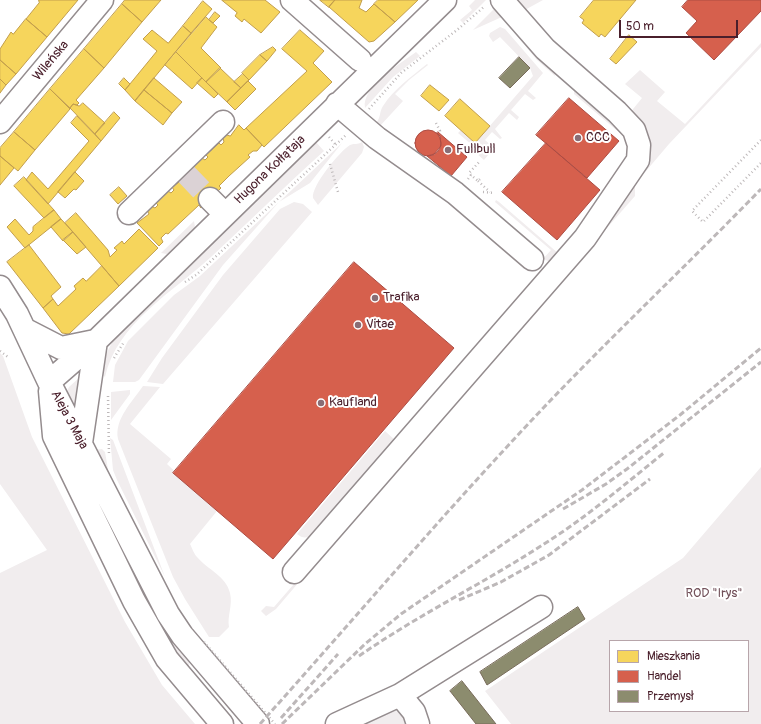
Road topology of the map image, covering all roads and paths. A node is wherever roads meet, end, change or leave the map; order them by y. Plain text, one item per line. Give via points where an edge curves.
1 (102, 0) edge
2 (292, 0) edge
3 (445, 0) edge
4 (496, 0) edge
5 (360, 60) dead end
6 (337, 104) junction
7 (366, 112) dead end
8 (0, 122) edge
9 (223, 122) dead end
10 (436, 123) dead end
11 (350, 131) dead end
12 (439, 133) dead end
13 (761, 140) edge
14 (480, 161) dead end
15 (761, 163) edge
16 (330, 164) dead end
17 (471, 175) junction
18 (468, 179) dead end
19 (338, 192) dead end
20 (483, 192) dead end
21 (490, 192) junction
22 (494, 193) dead end
23 (129, 213) dead end
24 (532, 259) dead end
25 (182, 284) dead end
26 (0, 287) edge
27 (26, 330) junction
28 (125, 340) dead end
29 (96, 341) junction
30 (0, 351) edge
31 (8, 357) dead end
32 (112, 363) dead end
33 (49, 382) junction
34 (109, 390) dead end
35 (81, 443) junction
36 (109, 462) dead end
37 (294, 572) dead end
38 (541, 607) dead end
39 (200, 643) junction
40 (400, 695) junction
41 (222, 724) edge
42 (258, 724) edge
43 (275, 724) edge
44 (337, 724) edge
45 (418, 724) edge

1 - 8 street, Wileńska
2 - 5 street
3 - 6 street, Hugona Kołłątaja
4 - 7 path via 401,73
4 - 37 street via 544,49 617,112 634,130 640,145 638,160 585,238
6 - 24 street via 377,138 456,193
6 - 29 street, Hugona Kołłątaja via 218,207
9 - 23 street via 182,169
10 - 12 path
11 - 25 path via 196,275
13 - 15 path via 692,211 703,222
14 - 17 path via 469,173
16 - 19 path
17 - 18 path
17 - 21 path
20 - 21 path
21 - 22 path
26 - 27 street
27 - 29 street via 61,348
27 - 33 street
28 - 32 path
29 - 33 street, Hugona Kołłątaja
29 - 35 street
30 - 31 path
33 - 35 street, Aleja 3 Maja
33 - 41 street, Aleja 3 Maja via 57,444 147,628 176,671
34 - 36 path
35 - 39 street, Aleja 3 Maja via 168,614
38 - 40 street
39 - 42 street, Aleja 3 Maja
39 - 43 path, bridge
40 - 44 street
40 - 45 street via 414,712

